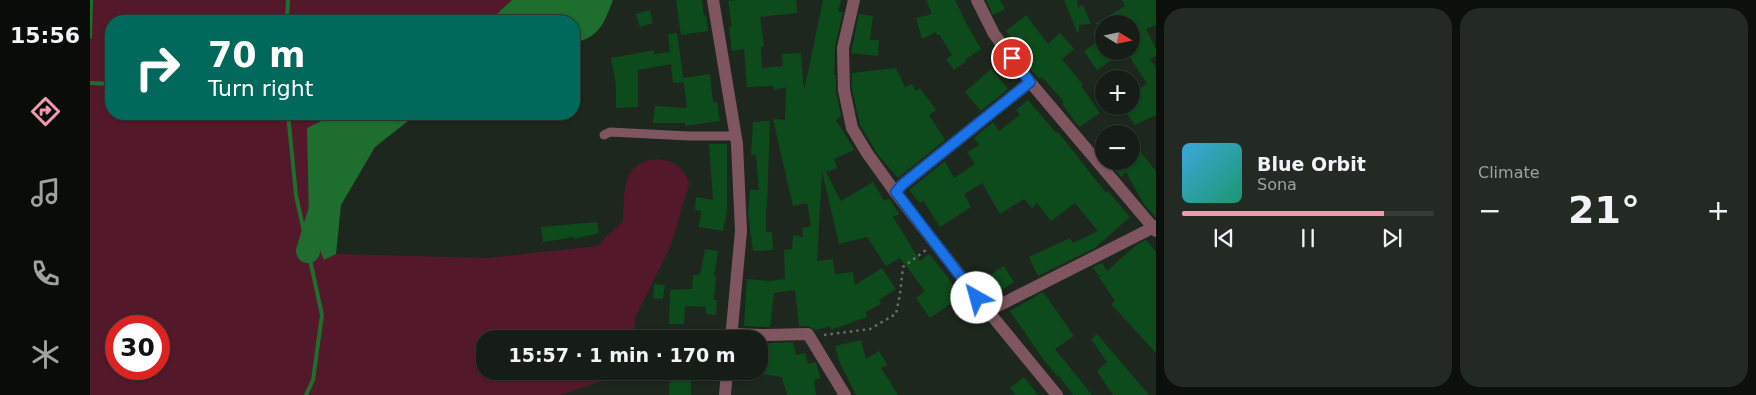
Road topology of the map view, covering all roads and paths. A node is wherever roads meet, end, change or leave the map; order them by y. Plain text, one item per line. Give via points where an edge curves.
1 (714, 0) edge
2 (854, 0) edge
3 (977, 0) edge
4 (1030, 82) junction
5 (604, 135) dead end
6 (736, 136) junction
7 (896, 192) junction
8 (1155, 228) edge
9 (934, 242) junction
10 (988, 311) junction
11 (732, 330) edge
12 (808, 334) junction
13 (768, 336) edge
14 (726, 380) edge
15 (725, 395) edge
16 (845, 395) edge
17 (1057, 395) edge

1 - 6 street
2 - 7 street via 843,48 844,90 852,128
3 - 4 street via 994,34
4 - 7 street
4 - 8 street
5 - 6 lane via 610,132
6 - 11 street via 742,230
7 - 9 street
8 - 10 street
9 - 10 street
9 - 12 path via 903,267 896,314 870,329 827,335
10 - 17 street
12 - 13 street
12 - 16 street
14 - 15 street

